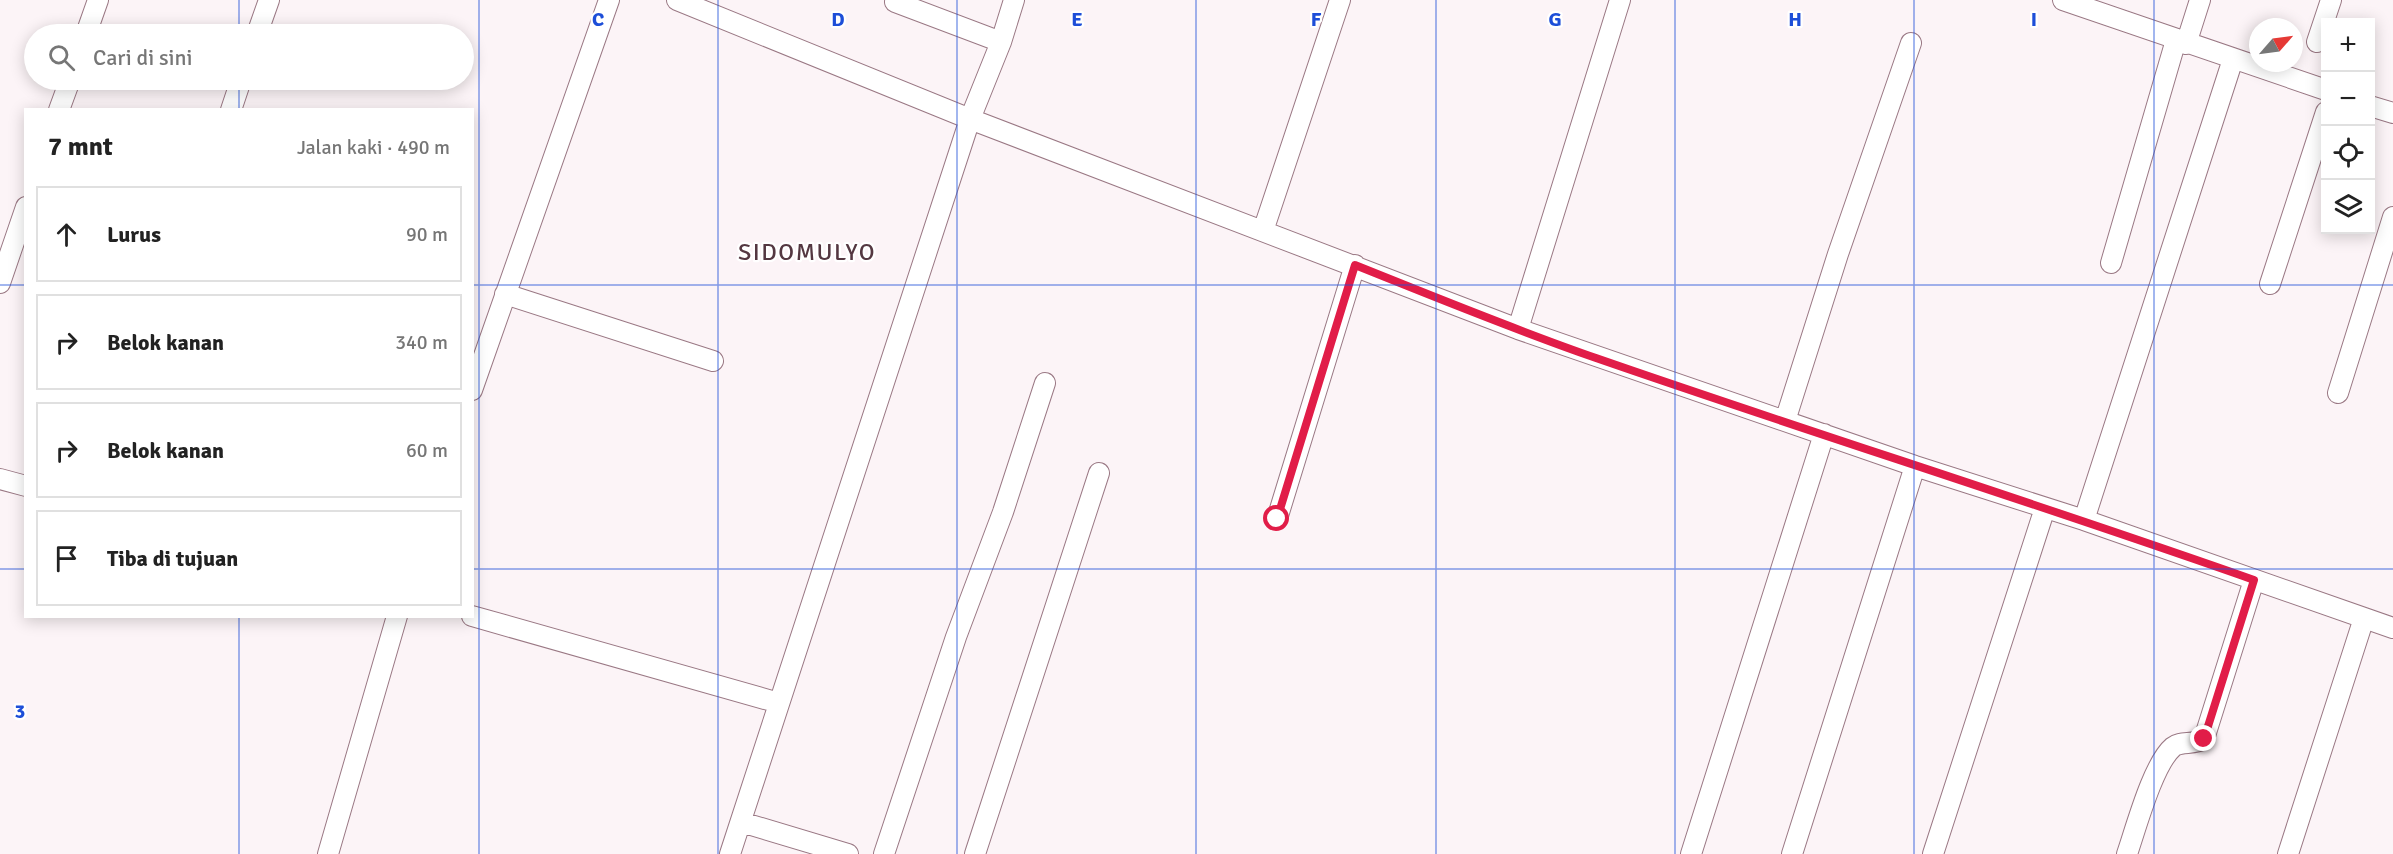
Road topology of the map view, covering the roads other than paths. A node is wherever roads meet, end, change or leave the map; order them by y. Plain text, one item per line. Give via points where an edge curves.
1 (98, 0) edge
2 (269, 0) edge
3 (609, 0) edge
4 (677, 0) edge
5 (1014, 0) edge
6 (1340, 0) edge
7 (1620, 0) edge
8 (2063, 0) edge
9 (2200, 0) edge
10 (2331, 0) edge
11 (895, 2) dead end
12 (90, 24) edge
13 (261, 24) edge
14 (1001, 42) junction
15 (2317, 42) dead end
16 (1911, 43) dead end
17 (2179, 44) junction
18 (2229, 72) junction
19 (2321, 89) edge
20 (66, 90) edge
21 (238, 90) edge
22 (60, 108) edge
23 (232, 108) edge
24 (2375, 108) edge
25 (2393, 113) edge
26 (970, 119) junction
27 (2321, 126) edge
28 (24, 213) edge
29 (2393, 217) edge
30 (1263, 231) junction
31 (2110, 263) dead end
32 (1355, 265) junction
33 (0, 283) edge
34 (2270, 284) dead end
35 (505, 294) junction
36 (1518, 329) junction
37 (713, 361) dead end
38 (1045, 383) dead end
39 (474, 384) edge
40 (2338, 393) dead end
41 (1785, 421) junction
42 (1824, 434) junction
43 (1915, 466) junction
44 (1099, 473) dead end
45 (0, 479) edge
46 (24, 485) edge
47 (2045, 508) junction
48 (1277, 519) dead end
49 (2084, 520) junction
50 (2254, 580) junction
51 (474, 617) edge
52 (396, 618) edge
53 (2364, 618) junction
54 (2393, 628) edge
55 (779, 703) junction
56 (741, 822) junction
57 (328, 854) edge
58 (730, 854) edge
59 (848, 854) edge
60 (884, 854) edge
61 (975, 854) edge
62 (1691, 854) edge
63 (1792, 854) edge
64 (1933, 854) edge
65 (2127, 854) edge
66 (2288, 854) edge

1 - 12 street
2 - 13 street
3 - 35 street
4 - 26 street
5 - 14 street
6 - 30 street
7 - 36 street
8 - 17 street
9 - 17 street
10 - 15 street
11 - 14 street
14 - 26 street
16 - 41 street
17 - 18 street
17 - 31 street via 2168,68
18 - 19 street
18 - 49 street
20 - 22 street
21 - 23 street
24 - 25 street
26 - 30 street
26 - 55 street
27 - 34 street
28 - 33 street
29 - 40 street
30 - 32 street
32 - 36 street
32 - 48 street
35 - 37 street
35 - 39 street
36 - 41 street
38 - 60 street
41 - 42 street
42 - 43 street
42 - 62 street
43 - 47 street
43 - 63 street
44 - 61 street
45 - 46 street
47 - 49 street
47 - 64 street
49 - 50 street
50 - 53 street
50 - 65 street via 2204,739 2172,747 2158,768
51 - 55 street
52 - 57 street
53 - 54 street
53 - 66 street
55 - 56 street
56 - 58 street
56 - 59 street

